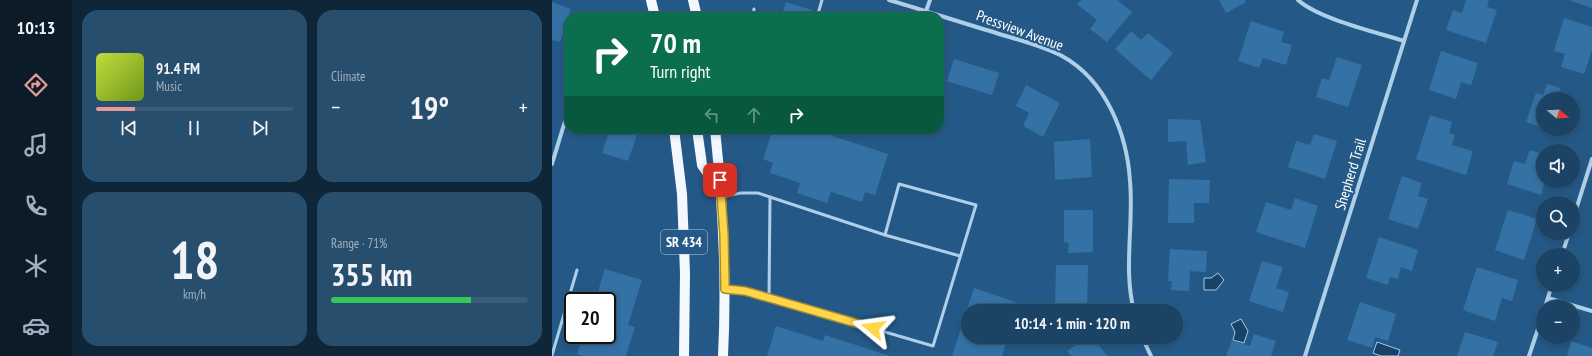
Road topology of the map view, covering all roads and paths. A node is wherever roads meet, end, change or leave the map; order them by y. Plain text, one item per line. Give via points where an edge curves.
1 (651, 0) edge
2 (693, 0) edge
3 (822, 0) edge
4 (889, 0) edge
5 (930, 0) edge
6 (1298, 0) edge
7 (1417, 0) edge
8 (754, 9) dead end
9 (926, 11) junction
10 (654, 12) edge
11 (696, 12) edge
12 (754, 12) edge
13 (818, 12) edge
14 (929, 12) edge
15 (944, 17) edge
16 (1404, 41) junction
17 (564, 124) edge
18 (675, 134) edge
19 (698, 134) edge
20 (716, 134) edge
21 (1592, 159) edge
22 (552, 164) edge
23 (722, 195) junction
24 (770, 197) junction
25 (1580, 197) edge
26 (885, 235) junction
27 (960, 256) junction
28 (577, 270) dead end
29 (725, 289) junction
30 (1550, 292) edge
31 (769, 298) junction
32 (1548, 298) joint
33 (1133, 304) edge
34 (1592, 311) edge
35 (1536, 335) edge
36 (1145, 344) edge
37 (552, 355) edge
38 (684, 356) edge
39 (723, 356) edge
40 (1151, 356) edge
41 (1305, 356) edge
42 (1529, 356) edge

1 - 10 main road
2 - 11 main road
3 - 13 lane
4 - 9 street, Pressview Avenue
5 - 9 street
6 - 16 street via 1327,16
7 - 16 street, Shepherd Trail
8 - 12 lane
9 - 14 street, Pressview Avenue
15 - 33 street, Pressview Avenue via 1036,45 1062,56 1099,90 1116,118 1127,151 1131,182 1130,283
16 - 41 street, Shepherd Trail
17 - 22 street
18 - 38 main road, SR 434 via 682,194 685,273
19 - 23 main road via 702,165
20 - 23 main road, SR 434
21 - 25 street
23 - 24 lane via 753,193
23 - 29 main road, SR 434
24 - 26 lane
24 - 31 lane
26 - 27 lane
26 - 27 lane via 900,184 976,205
27 - 31 lane via 933,346
28 - 37 lane
29 - 31 lane via 745,291
29 - 39 main road, SR 434
30 - 32 street
32 - 34 street
35 - 42 street
36 - 40 street

